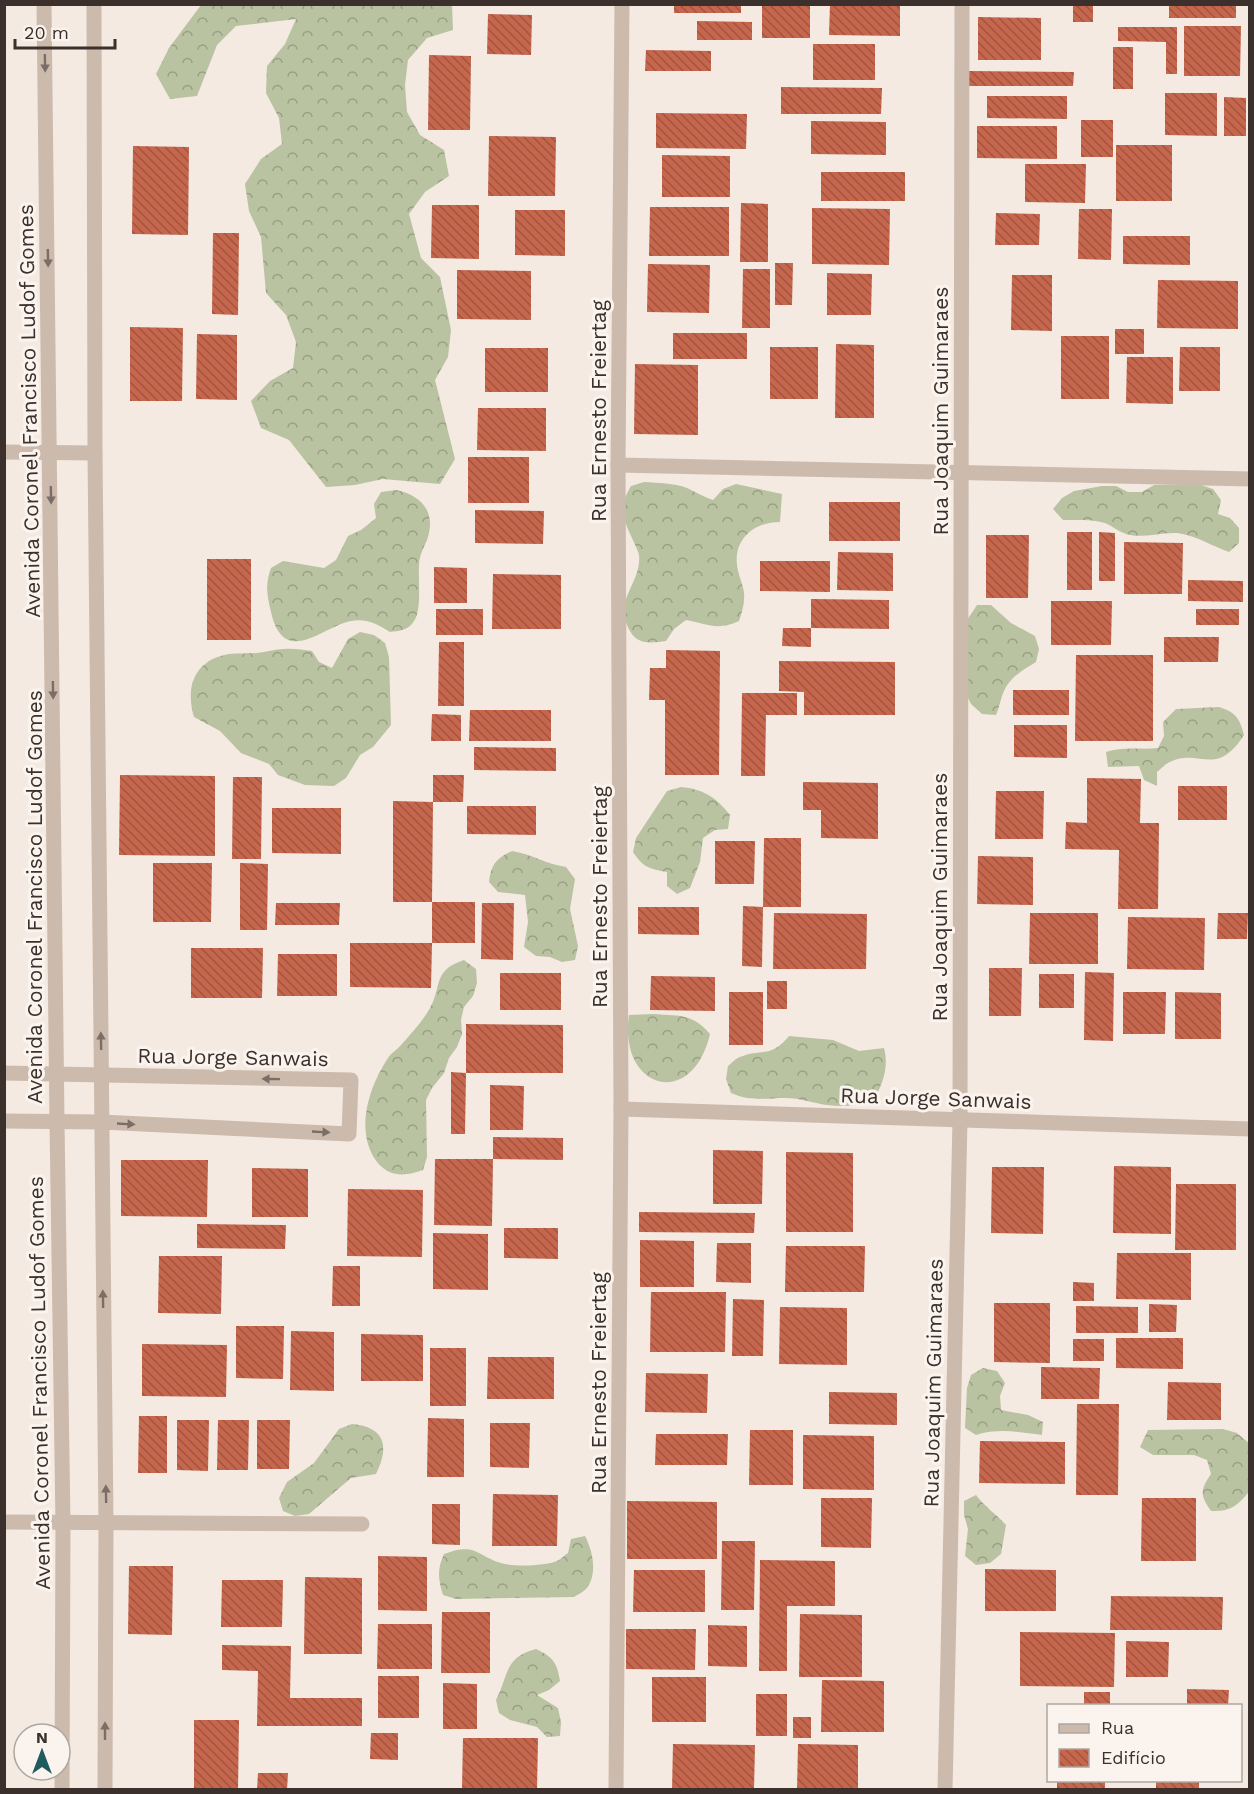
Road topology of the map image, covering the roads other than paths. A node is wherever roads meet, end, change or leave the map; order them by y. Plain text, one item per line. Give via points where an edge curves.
1 (44, 4) edge
2 (94, 4) edge
3 (622, 4) edge
4 (962, 4) edge
5 (4, 452) edge
6 (51, 453) junction
7 (95, 453) junction
8 (618, 465) junction
9 (961, 473) junction
10 (1250, 479) edge
11 (4, 1073) edge
12 (57, 1075) junction
13 (101, 1075) junction
14 (621, 1109) junction
15 (960, 1120) junction
16 (4, 1121) edge
17 (57, 1122) junction
18 (101, 1122) junction
19 (1250, 1129) edge
20 (4, 1522) edge
21 (106, 1523) junction
22 (63, 1524) junction
23 (362, 1524) dead end
24 (62, 1790) edge
25 (105, 1790) edge
26 (616, 1790) edge
27 (945, 1790) edge

1 -> 6 street, Avenida Coronel Francisco Ludof Gomes
2 - 7 street
3 - 8 street, Rua Ernesto Freiertag
4 - 9 street, Rua Joaquim Guimaraes
5 - 6 street
6 - 7 street
6 -> 12 street, Avenida Coronel Francisco Ludof Gomes
13 -> 7 street
8 - 9 street
8 - 14 street, Rua Ernesto Freiertag
9 - 10 street
9 - 15 street, Rua Joaquim Guimaraes
11 - 12 street, Rua Jorge Sanwais
12 - 13 street, Rua Jorge Sanwais
12 - 17 street, Avenida Coronel Francisco Ludof Gomes
13 - 18 street
18 -> 13 street, Rua Jorge Sanwais via 349,1134 351,1080
14 - 15 street, Rua Jorge Sanwais
14 - 26 street, Rua Ernesto Freiertag
15 - 19 street, Rua Jorge Sanwais
15 - 27 street, Rua Joaquim Guimaraes
16 - 17 street, Rua Jorge Sanwais
17 - 18 street, Rua Jorge Sanwais
17 - 22 street, Avenida Coronel Francisco Ludof Gomes
21 -> 18 street
20 - 22 street
21 - 22 street
21 - 23 street
25 -> 21 street
22 - 24 street, Avenida Coronel Francisco Ludof Gomes

